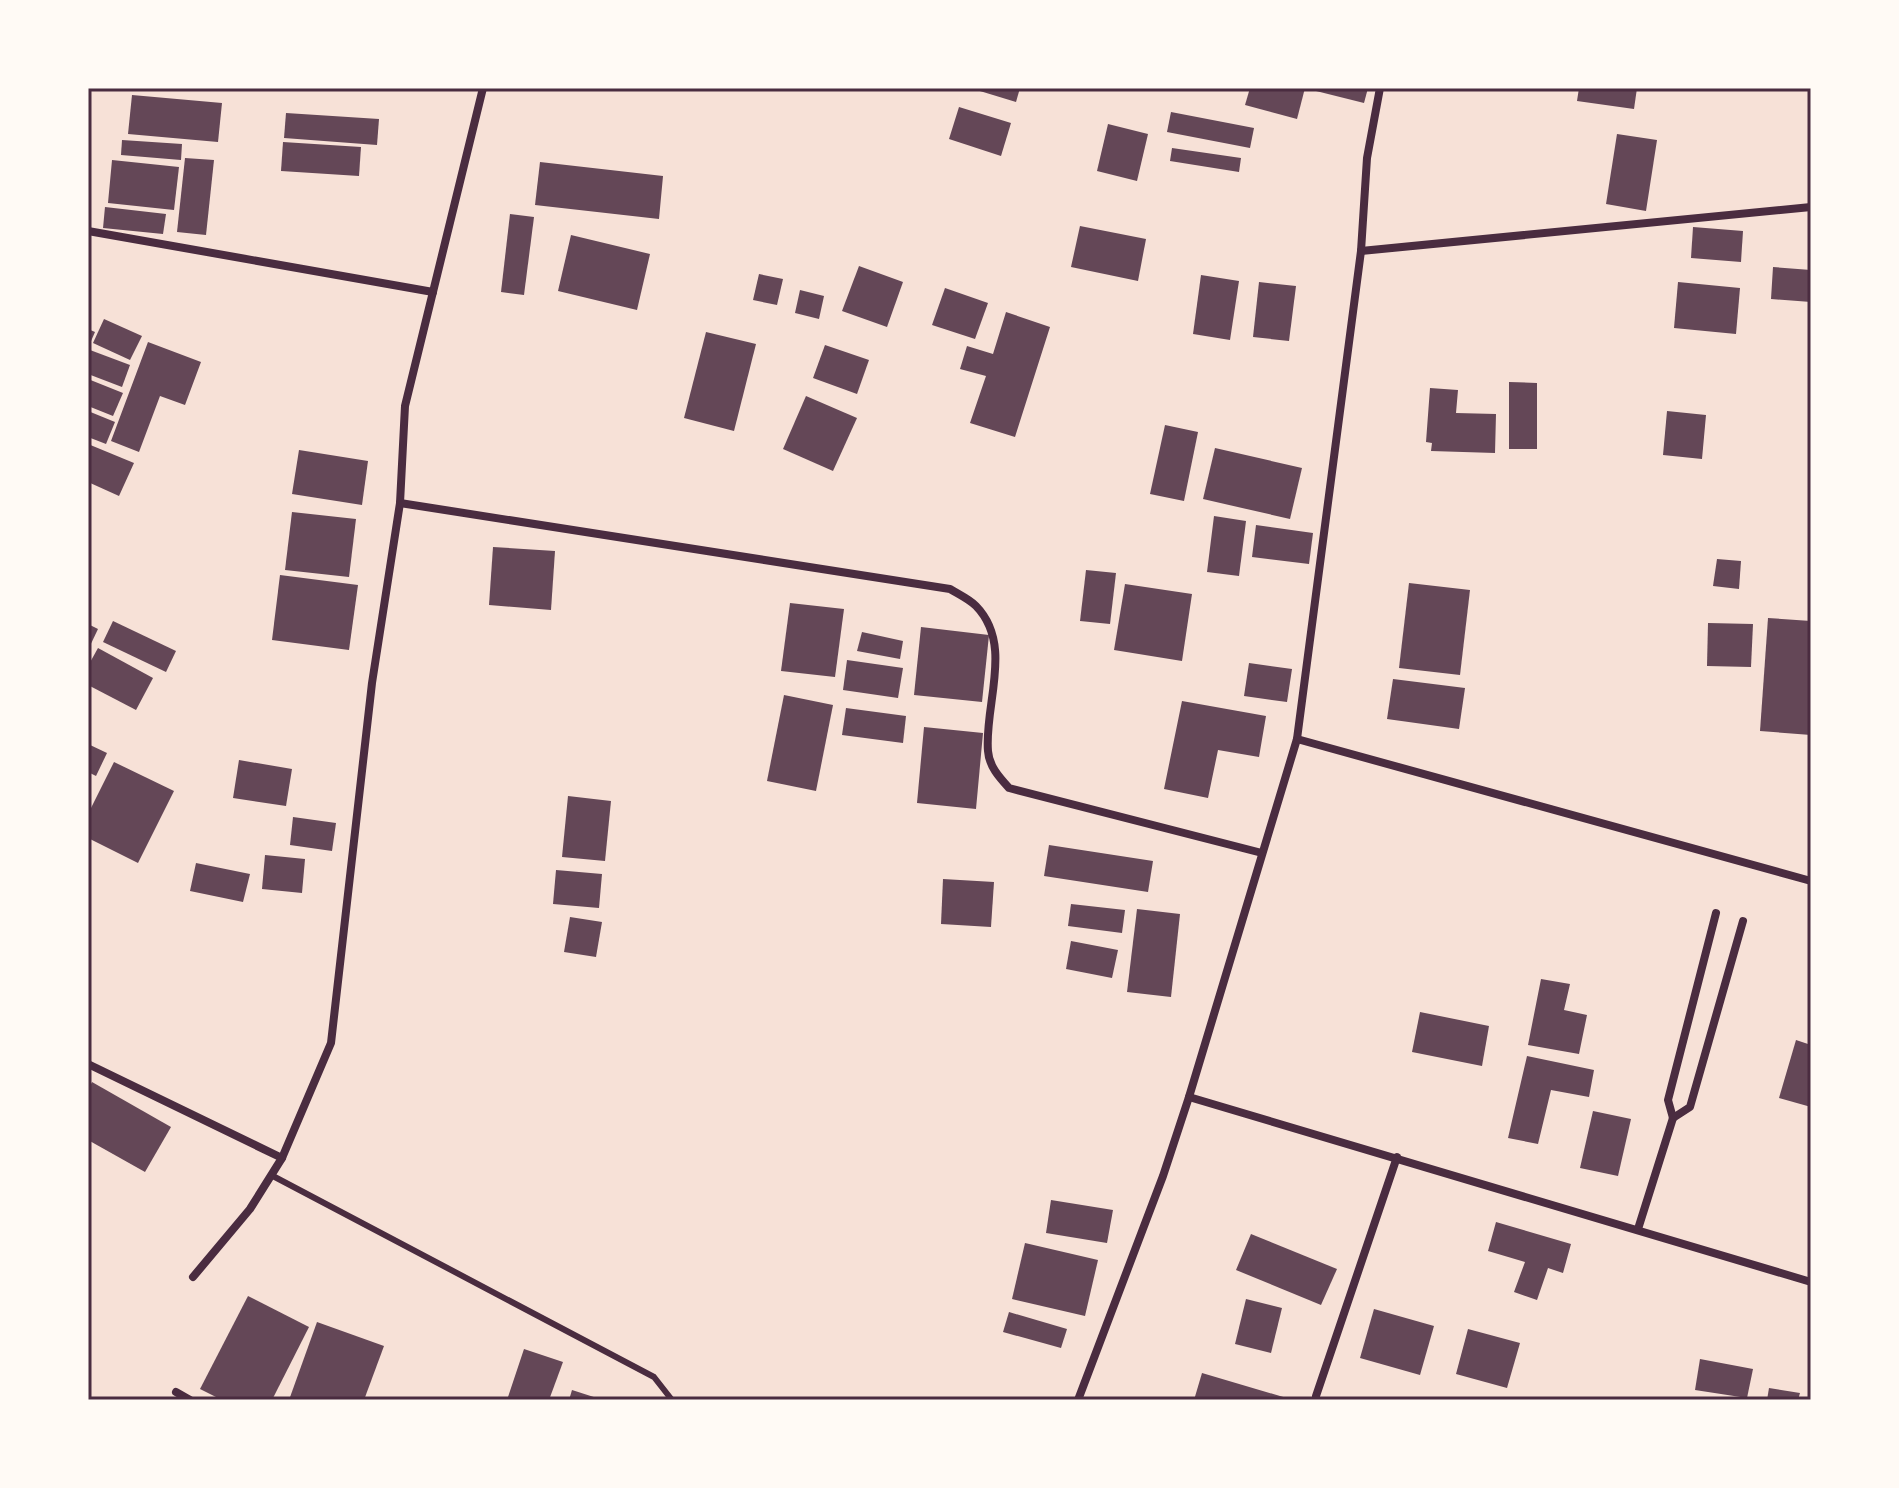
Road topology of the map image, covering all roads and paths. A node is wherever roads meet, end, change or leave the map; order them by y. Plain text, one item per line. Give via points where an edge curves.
1 (483, 88) edge
2 (1380, 88) edge
3 (1811, 207) edge
4 (88, 231) edge
5 (1361, 251) junction
6 (433, 292) junction
7 (400, 503) junction
8 (1297, 739) junction
9 (1262, 853) junction
10 (1811, 881) edge
11 (1716, 913) dead end
12 (1743, 921) dead end
13 (88, 1064) edge
14 (1189, 1097) junction
15 (1673, 1118) junction
16 (1397, 1157) junction
17 (282, 1158) junction
18 (271, 1175) junction
19 (1638, 1229) junction
20 (193, 1277) dead end
21 (1811, 1282) edge
22 (176, 1392) dead end
23 (1316, 1396) dead end
24 (190, 1400) edge
25 (672, 1400) edge
26 (1078, 1400) edge

1 - 6 street
2 - 5 street via 1367,158
3 - 5 street
4 - 6 street
5 - 8 street
6 - 7 street via 405,406
7 - 9 street via 950,589 976,606 990,629 996,662 987,753 994,772 1009,788
7 - 17 street via 372,683 331,1043
8 - 9 street
8 - 10 street
9 - 14 street
11 - 15 street via 1668,1100
12 - 15 street via 1690,1107
13 - 17 street
14 - 16 street
14 - 26 street
15 - 19 street
16 - 19 street
16 - 23 street
17 - 18 street
18 - 20 street
18 - 25 lane via 654,1377
19 - 21 street
22 - 24 street

